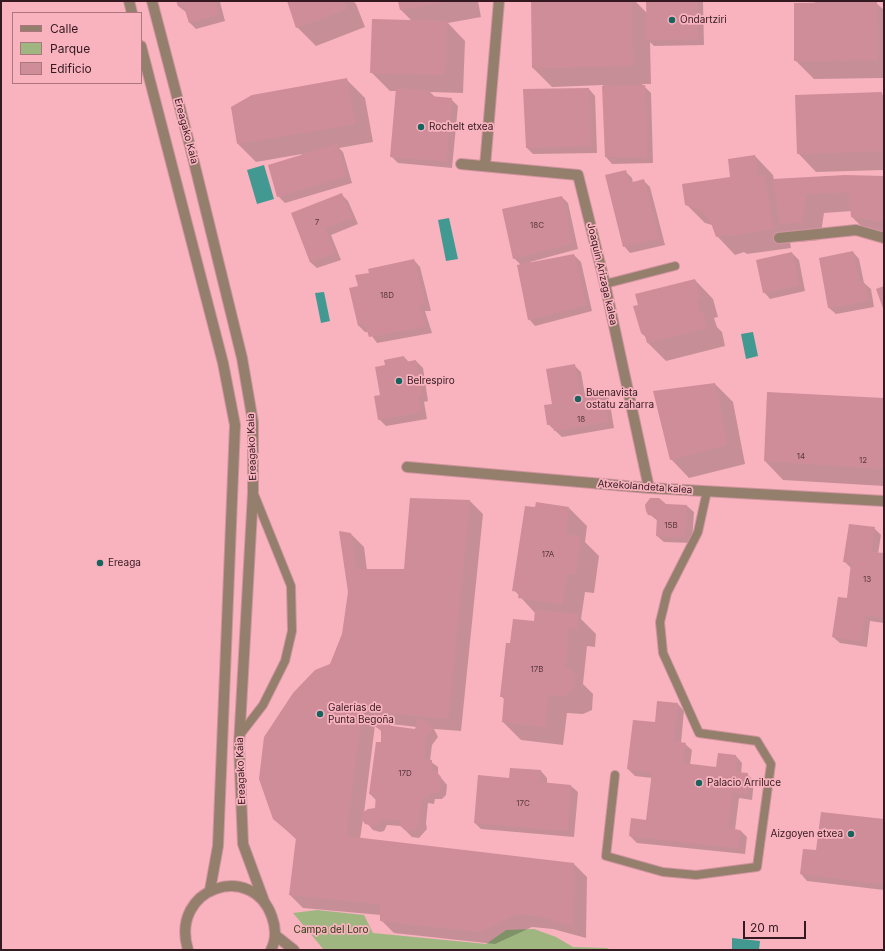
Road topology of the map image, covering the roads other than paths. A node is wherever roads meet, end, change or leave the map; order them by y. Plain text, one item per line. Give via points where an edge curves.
1 (129, 1) edge
2 (152, 1) edge
3 (498, 1) edge
4 (132, 12) edge
5 (142, 50) edge
6 (461, 164) dead end
7 (485, 166) junction
8 (779, 238) dead end
9 (884, 238) edge
10 (675, 266) dead end
11 (605, 284) junction
12 (407, 467) dead end
13 (650, 488) junction
14 (707, 491) junction
15 (253, 493) junction
16 (884, 501) edge
17 (239, 736) junction
18 (615, 775) dead end
19 (210, 890) junction
20 (264, 901) junction
21 (275, 935) junction
22 (188, 950) edge
23 (271, 950) edge
24 (294, 950) edge

1 - 4 street
2 - 15 street, Ereagako Kaia via 192,150 242,358 253,422
3 - 7 street
5 - 19 street, Ereagako Kaia via 223,363 235,425 218,846
6 - 7 street, Joaquin Arizaga kalea
7 - 11 street, Joaquin Arizaga kalea via 578,175
8 - 9 street via 856,230
10 - 11 lane
11 - 13 street, Joaquin Arizaga kalea
12 - 13 street, Atxekolandeta kalea
13 - 14 street, Atxekolandeta kalea
14 - 16 street, Atxekolandeta kalea
14 - 18 lane via 698,532 667,594 660,622 663,653 699,733 757,741 771,764 757,867 696,875 663,872 606,856
15 - 17 street, Ereagako Kaia
15 - 17 lane via 291,586 292,631 285,661 263,705
17 - 20 street, Ereagako Kaia via 243,844
19 - 20 street via 232,886 243,888
19 - 22 street via 198,899 190,910 185,924
20 - 21 street, Ereagako Kaia via 274,923
21 - 23 street
21 - 24 street

